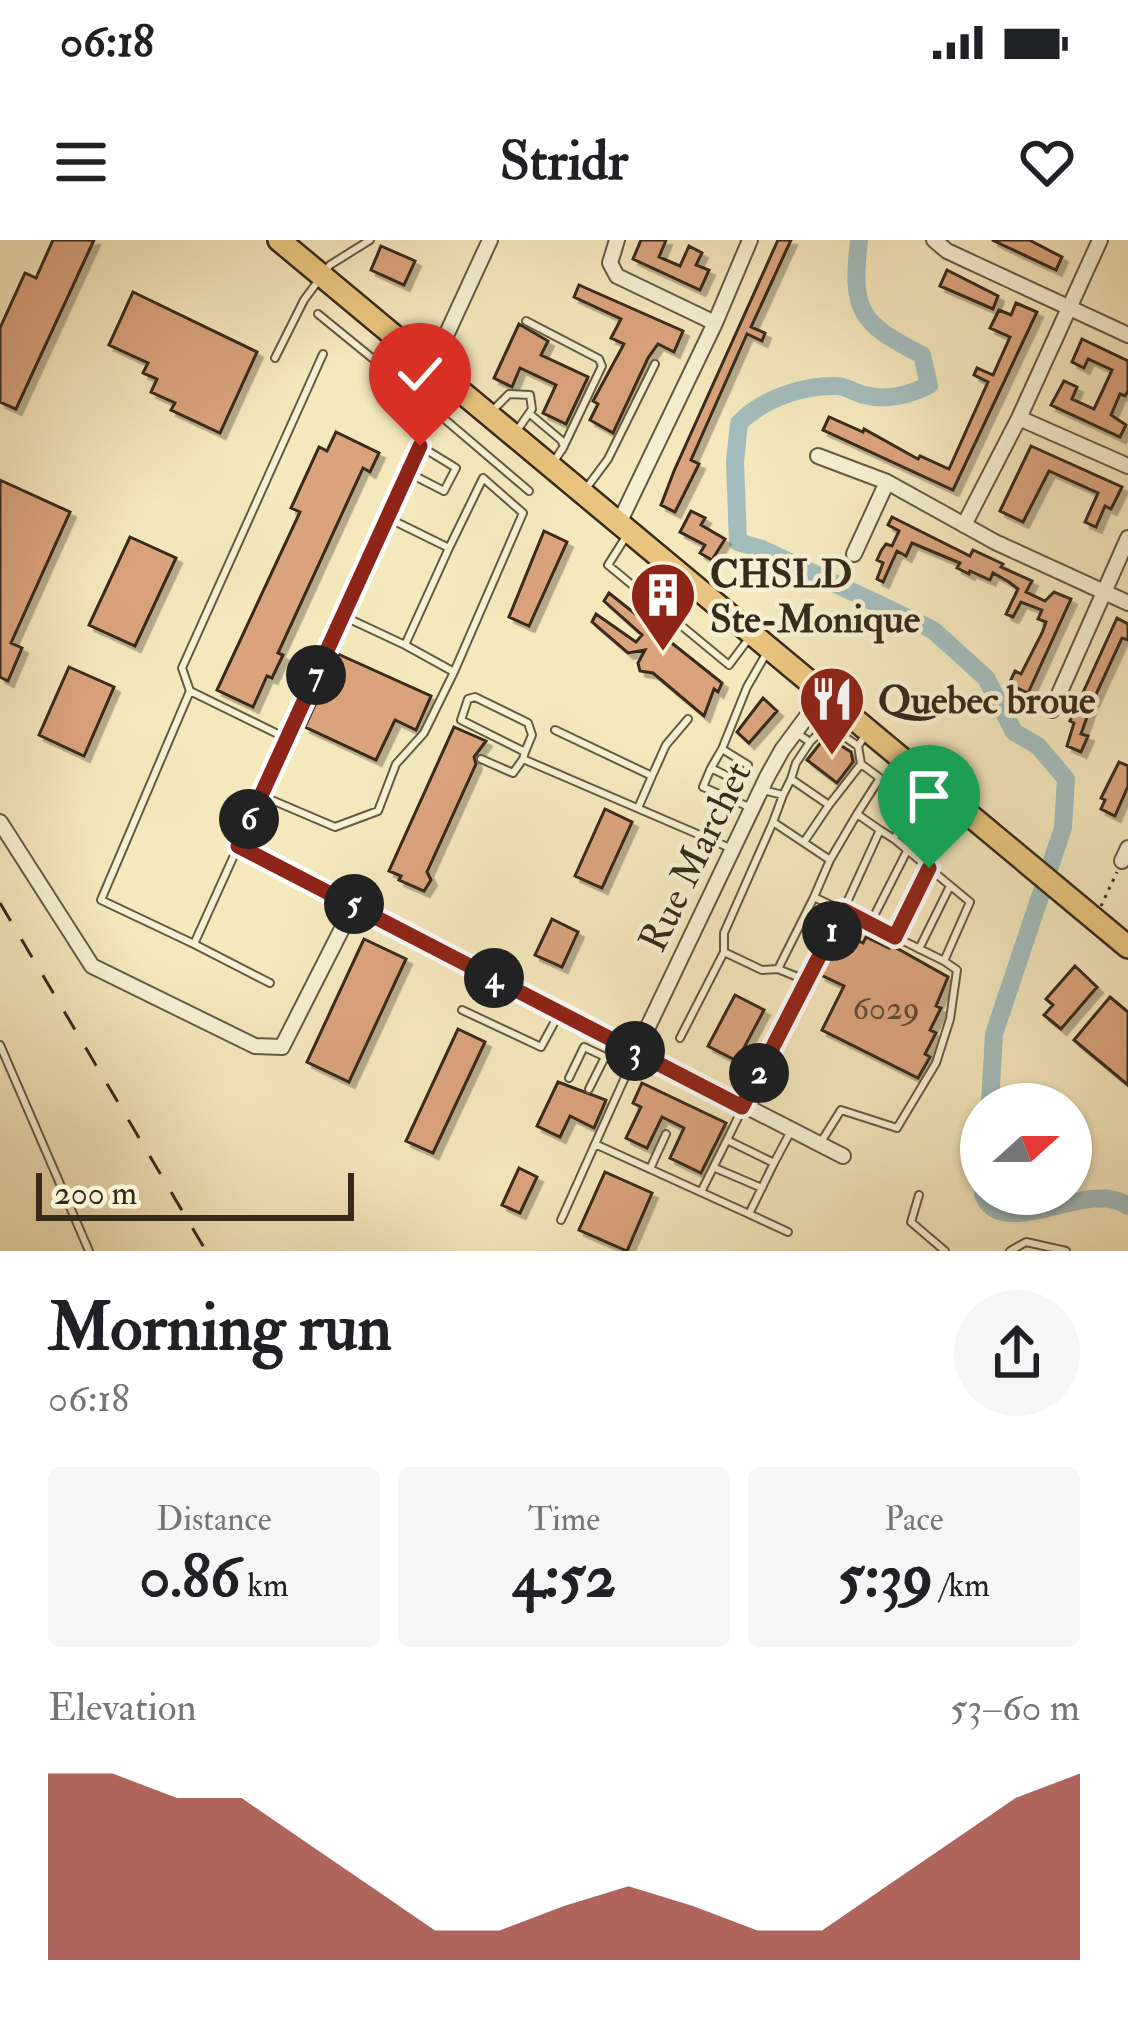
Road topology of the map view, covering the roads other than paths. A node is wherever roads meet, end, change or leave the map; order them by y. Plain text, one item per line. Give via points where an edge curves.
1 (280, 240) edge
2 (370, 240) edge
3 (490, 240) edge
4 (617, 240) edge
5 (750, 240) edge
6 (934, 240) edge
7 (1100, 240) edge
8 (323, 276) junction
9 (1069, 308) junction
10 (318, 314) dead end
11 (526, 321) dead end
12 (715, 323) junction
13 (1128, 335) edge
14 (323, 354) dead end
15 (275, 358) dead end
16 (655, 364) dead end
17 (431, 365) junction
18 (404, 384) junction
19 (416, 394) junction
20 (429, 405) junction
21 (490, 414) junction
22 (530, 414) junction
23 (1019, 418) junction
24 (514, 435) junction
25 (420, 446) junction
26 (818, 456) dead end
27 (557, 458) junction
28 (1128, 466) edge
29 (407, 472) junction
30 (887, 482) junction
31 (529, 490) dead end
32 (583, 493) junction
33 (386, 517) junction
34 (964, 525) junction
35 (624, 527) junction
36 (1128, 538) edge
37 (449, 548) junction
38 (854, 554) dead end
39 (1103, 592) junction
40 (1128, 603) edge
41 (343, 616) junction
42 (760, 643) junction
43 (405, 645) junction
44 (454, 672) junction
45 (190, 692) junction
46 (822, 695) junction
47 (1052, 710) dead end
48 (688, 719) dead end
49 (555, 730) dead end
50 (795, 731) junction
51 (286, 738) junction
52 (863, 739) junction
53 (810, 742) junction
54 (722, 748) junction
55 (524, 755) junction
56 (481, 759) dead end
57 (861, 764) junction
58 (711, 768) junction
59 (652, 776) junction
60 (922, 778) junction
61 (791, 779) junction
62 (761, 790) junction
63 (260, 795) junction
64 (783, 795) junction
65 (944, 795) junction
66 (829, 805) junction
67 (638, 808) junction
68 (752, 809) junction
69 (857, 814) junction
70 (0, 822) edge
71 (773, 823) junction
72 (880, 830) junction
73 (896, 836) junction
74 (803, 843) junction
75 (238, 846) junction
76 (733, 849) junction
77 (908, 850) junction
78 (830, 860) junction
79 (929, 868) junction
80 (950, 886) junction
81 (814, 896) junction
82 (354, 904) junction
83 (843, 910) junction
84 (870, 924) junction
85 (895, 937) junction
86 (194, 944) junction
87 (1128, 946) edge
88 (920, 949) junction
89 (724, 952) junction
90 (944, 961) junction
91 (778, 969) junction
92 (805, 980) junction
93 (270, 983) dead end
94 (462, 1010) dead end
95 (560, 1012) junction
96 (680, 1038) dead end
97 (0, 1045) edge
98 (636, 1052) junction
99 (605, 1057) junction
100 (629, 1068) junction
101 (569, 1078) dead end
102 (589, 1089) dead end
103 (742, 1107) junction
104 (791, 1131) junction
105 (666, 1134) dead end
106 (727, 1140) junction
107 (595, 1144) junction
108 (819, 1145) junction
109 (844, 1156) dead end
110 (774, 1163) junction
111 (714, 1168) junction
112 (650, 1169) junction
113 (761, 1188) junction
114 (701, 1192) junction
115 (919, 1195) dead end
116 (749, 1214) junction
117 (561, 1220) dead end
118 (788, 1232) dead end
119 (88, 1251) edge
120 (945, 1251) edge
121 (1010, 1251) edge
122 (1066, 1251) edge

1 - 8 main road
2 - 8 lane
3 - 17 street
4 - 12 street via 610,262 617,277
5 - 12 street
6 - 9 street
7 - 9 street
8 - 15 lane
8 - 17 main road
9 - 13 street
9 - 23 street
10 - 18 lane
11 - 27 lane via 602,365
12 - 35 street
14 - 45 lane via 182,668
16 - 32 lane
17 - 18 lane
17 - 19 lane
17 - 21 main road
18 - 19 lane
19 - 20 lane
20 - 25 lane via 414,432
20 - 31 lane
21 - 22 lane via 504,396 525,392
21 - 24 main road
22 - 24 lane
22 - 27 lane via 561,440
23 - 28 street
23 - 34 street
24 - 27 main road
25 - 29 lane
25 - 29 lane via 456,468 444,491
26 - 30 street
27 - 32 main road
29 - 33 lane
30 - 34 street
30 - 38 street
32 - 35 main road
33 - 37 lane
33 - 41 lane
34 - 39 street
35 - 42 main road
35 - 42 lane via 608,565 729,665
36 - 39 street
37 - 43 lane
37 - 44 lane via 483,478 524,513
39 - 40 street
39 - 47 street
41 - 43 lane
41 - 51 lane
42 - 46 main road
42 - 54 lane
43 - 44 lane
44 - 63 lane via 424,733 396,764 378,811 335,827
45 - 51 lane
45 - 86 lane via 100,900
46 - 50 street, Rue Marchet
46 - 52 main road
48 - 59 lane
49 - 59 lane
50 - 53 lane
50 - 62 street, Rue Marchet
51 - 63 lane
52 - 53 lane via 833,728
52 - 57 lane
52 - 60 main road
53 - 61 lane
54 - 58 lane
54 - 58 lane via 748,765 741,783
55 - 55 lane via 528,723 468,699 464,724
55 - 56 lane via 513,773
55 - 67 lane
57 - 66 lane
57 - 69 lane via 880,778
58 - 68 lane via 703,787
59 - 67 lane
60 - 65 main road
60 - 73 lane via 893,816
61 - 64 lane
61 - 66 lane
62 - 64 lane
62 - 68 street, Rue Marchet
63 - 75 lane
64 - 71 lane
65 - 73 lane via 913,832
65 - 87 main road
66 - 74 lane
67 - 76 lane
68 - 76 street, Rue Marchet
69 - 72 lane
69 - 78 lane
70 - 82 street via 92,966 254,1046 282,1047
71 - 74 lane
71 - 89 lane via 724,933
72 - 73 lane
72 - 83 lane
73 - 77 lane
74 - 78 lane
75 - 82 street
75 - 86 lane
76 - 98 street, Rue Marchet
77 - 79 lane
77 - 84 lane
78 - 81 lane
79 - 80 lane
79 - 85 lane
80 - 88 lane
80 - 90 lane via 970,902
81 - 83 lane
81 - 91 lane
82 - 95 street
83 - 84 lane
83 - 92 lane
84 - 85 lane
85 - 88 lane
86 - 93 lane
88 - 90 lane
89 - 91 lane
89 - 96 lane
90 - 108 lane via 958,970 950,1019 936,1063 897,1128 841,1109
91 - 92 lane
92 - 103 lane
94 - 95 lane via 541,1047
95 - 98 street
97 - 119 lane
98 - 100 lane
98 - 103 street
99 - 100 lane
99 - 101 lane via 584,1047
99 - 102 lane
100 - 107 lane
103 - 104 street
103 - 106 lane
104 - 108 street
104 - 110 lane
105 - 112 lane
106 - 110 lane
106 - 111 lane
107 - 112 lane
107 - 117 lane
108 - 109 street
110 - 113 lane
111 - 113 lane
111 - 114 lane
112 - 114 lane
113 - 116 lane
114 - 116 lane
115 - 120 lane via 911,1222
116 - 118 lane
121 - 122 lane via 1026,1242

